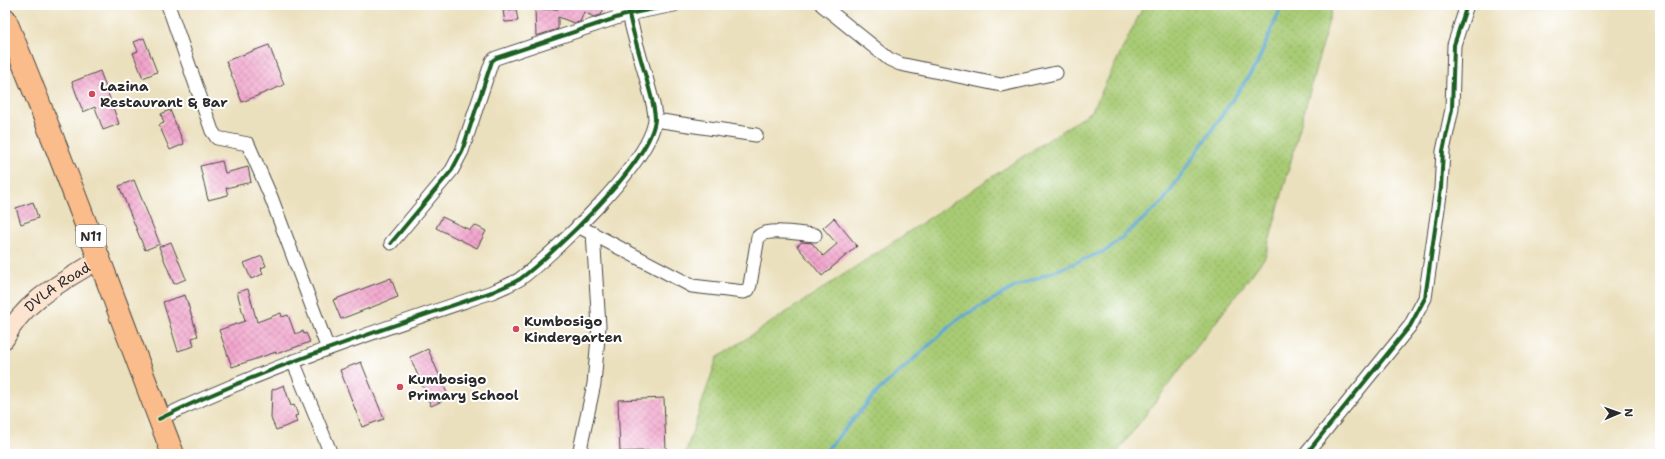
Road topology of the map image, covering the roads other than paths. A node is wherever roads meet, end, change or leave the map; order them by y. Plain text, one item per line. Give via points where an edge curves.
1 (168, 5) edge
2 (674, 5) edge
3 (822, 5) edge
4 (1467, 5) edge
5 (628, 9) edge
6 (5, 19) edge
7 (1056, 73) dead end
8 (655, 120) junction
9 (756, 135) dead end
10 (578, 226) junction
11 (593, 233) junction
12 (815, 235) dead end
13 (391, 243) dead end
14 (100, 259) junction
15 (5, 339) edge
16 (328, 348) junction
17 (292, 361) junction
18 (159, 419) junction
19 (173, 454) edge
20 (331, 454) edge
21 (579, 454) edge
22 (1306, 454) edge

1 - 16 street via 212,131 217,138 248,144 271,197
2 - 5 street
3 - 7 street via 889,59 900,64 1002,85
4 - 22 street via 1454,45 1452,109 1425,298 1410,326
5 - 8 street via 653,103
5 - 13 street via 492,61 462,151 452,170
6 - 14 highway, N11
8 - 9 street
8 - 10 street via 649,138 632,165 608,196
10 - 11 street
10 - 16 street via 552,253 518,280 492,292
11 - 12 street via 692,286 744,292 750,285 760,234 770,232
11 - 21 street via 599,326 594,384
14 - 15 street, DVLA Road via 39,296 12,324
14 - 18 highway, N11
16 - 17 street
17 - 18 street via 214,392
17 - 20 street
18 - 19 highway, N11

